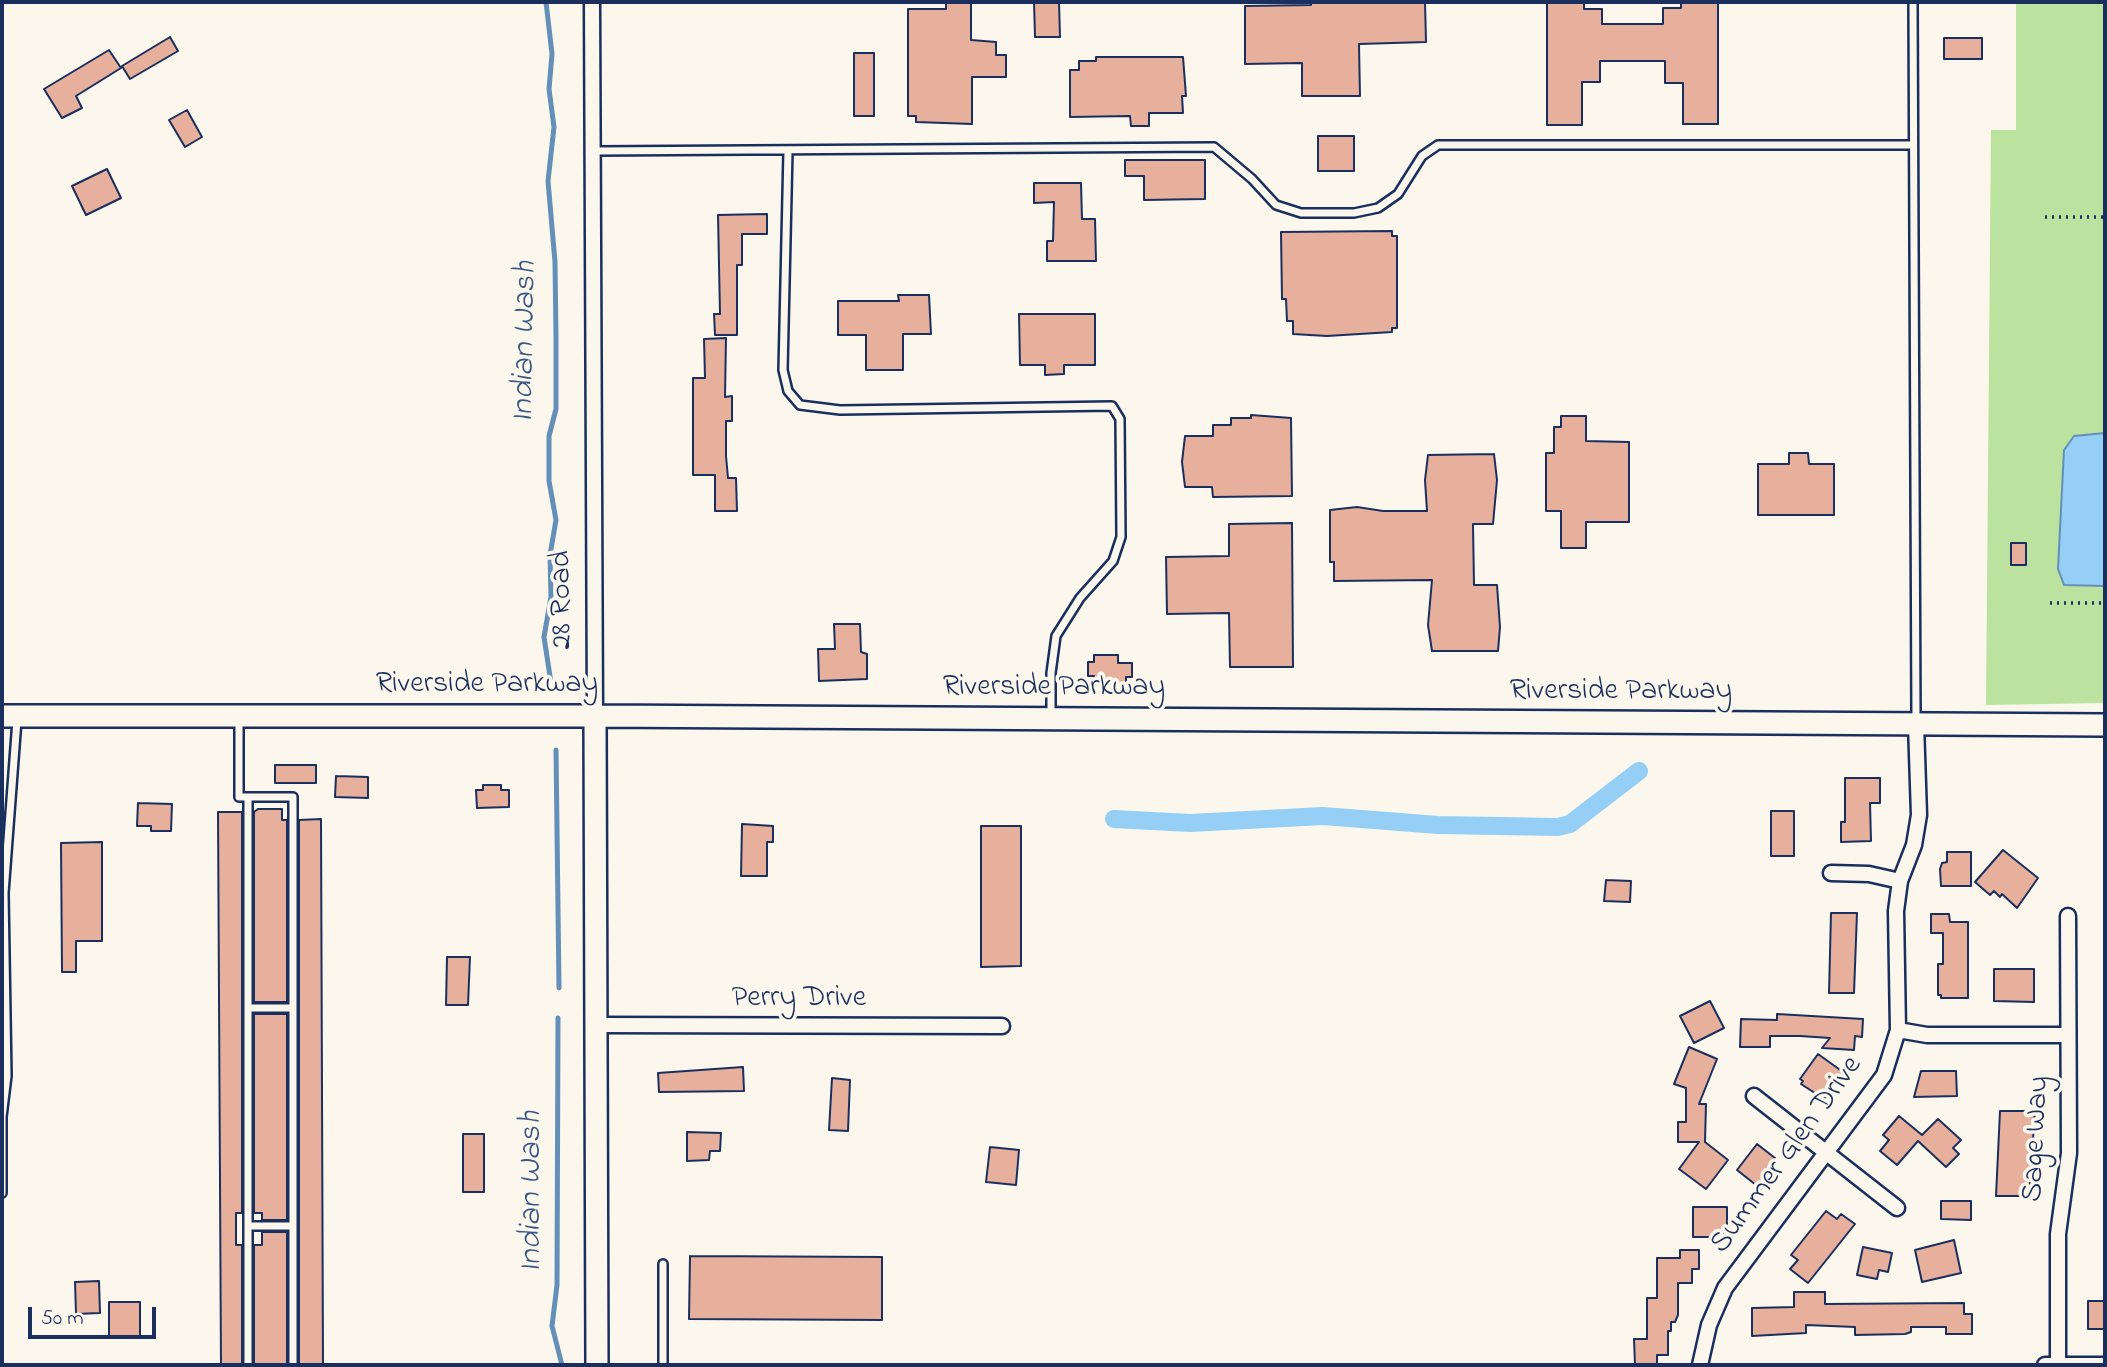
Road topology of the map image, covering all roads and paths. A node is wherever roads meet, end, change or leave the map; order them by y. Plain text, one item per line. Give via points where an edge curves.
1 (592, 2) edge
2 (1913, 2) edge
3 (1913, 145) junction
4 (594, 151) junction
5 (788, 151) junction
6 (2045, 217) dead end
7 (2105, 217) edge
8 (2050, 603) dead end
9 (2105, 603) edge
10 (9, 716) edge
11 (239, 716) junction
12 (595, 716) junction
13 (1051, 719) junction
14 (1916, 724) junction
15 (2105, 725) edge
16 (6, 791) edge
17 (248, 797) junction
18 (1831, 873) dead end
19 (1900, 881) junction
20 (2068, 916) dead end
21 (248, 1008) junction
22 (293, 1008) junction
23 (597, 1025) junction
24 (1002, 1027) dead end
25 (1898, 1030) junction
26 (2068, 1035) junction
27 (1754, 1097) dead end
28 (1826, 1155) junction
29 (2, 1193) edge
30 (1897, 1208) dead end
31 (248, 1227) junction
32 (293, 1227) junction
33 (663, 1264) dead end
34 (248, 1365) edge
35 (293, 1365) edge
36 (597, 1365) edge
37 (663, 1365) edge
38 (1700, 1365) edge
39 (2045, 1365) edge
40 (2058, 1365) edge
41 (2105, 1365) edge

1 - 4 street, 28 Road
2 - 3 lane
3 - 5 lane via 1438,145 1422,156 1398,194 1378,208 1354,213 1301,213 1276,205 1214,147
3 - 14 lane
4 - 5 lane
4 - 12 street, 28 Road
5 - 13 lane via 783,370 788,391 800,404 841,410 1112,406 1120,419 1121,537 1113,561 1080,598 1056,636
6 - 7 path
8 - 9 path
10 - 11 main road, Riverside Parkway
10 - 16 lane via 18,744
11 - 12 main road, Riverside Parkway
11 - 17 lane via 239,797
12 - 13 main road, Riverside Parkway
12 - 23 main road, 28 Road
13 - 14 main road, Riverside Parkway
14 - 15 main road, Riverside Parkway
14 - 19 street, Summer Glen Drive via 1919,815
16 - 29 lane via 7,1076
17 - 21 lane
17 - 22 lane via 293,797
18 - 19 street
19 - 25 street, Summer Glen Drive via 1896,911
20 - 26 street, Sage Way
21 - 22 lane
21 - 31 lane
22 - 32 lane
23 - 24 street, Perry Drive
23 - 36 main road, 28 Road
25 - 26 street via 1927,1035
25 - 28 street, Summer Glen Drive via 1884,1074
26 - 40 street, Sage Way via 2069,1153 2058,1234
27 - 28 street
28 - 30 street
28 - 38 street, Summer Glen Drive via 1725,1288 1709,1325
31 - 32 lane
31 - 34 lane
32 - 35 lane
33 - 37 lane
39 - 40 street
40 - 41 street

